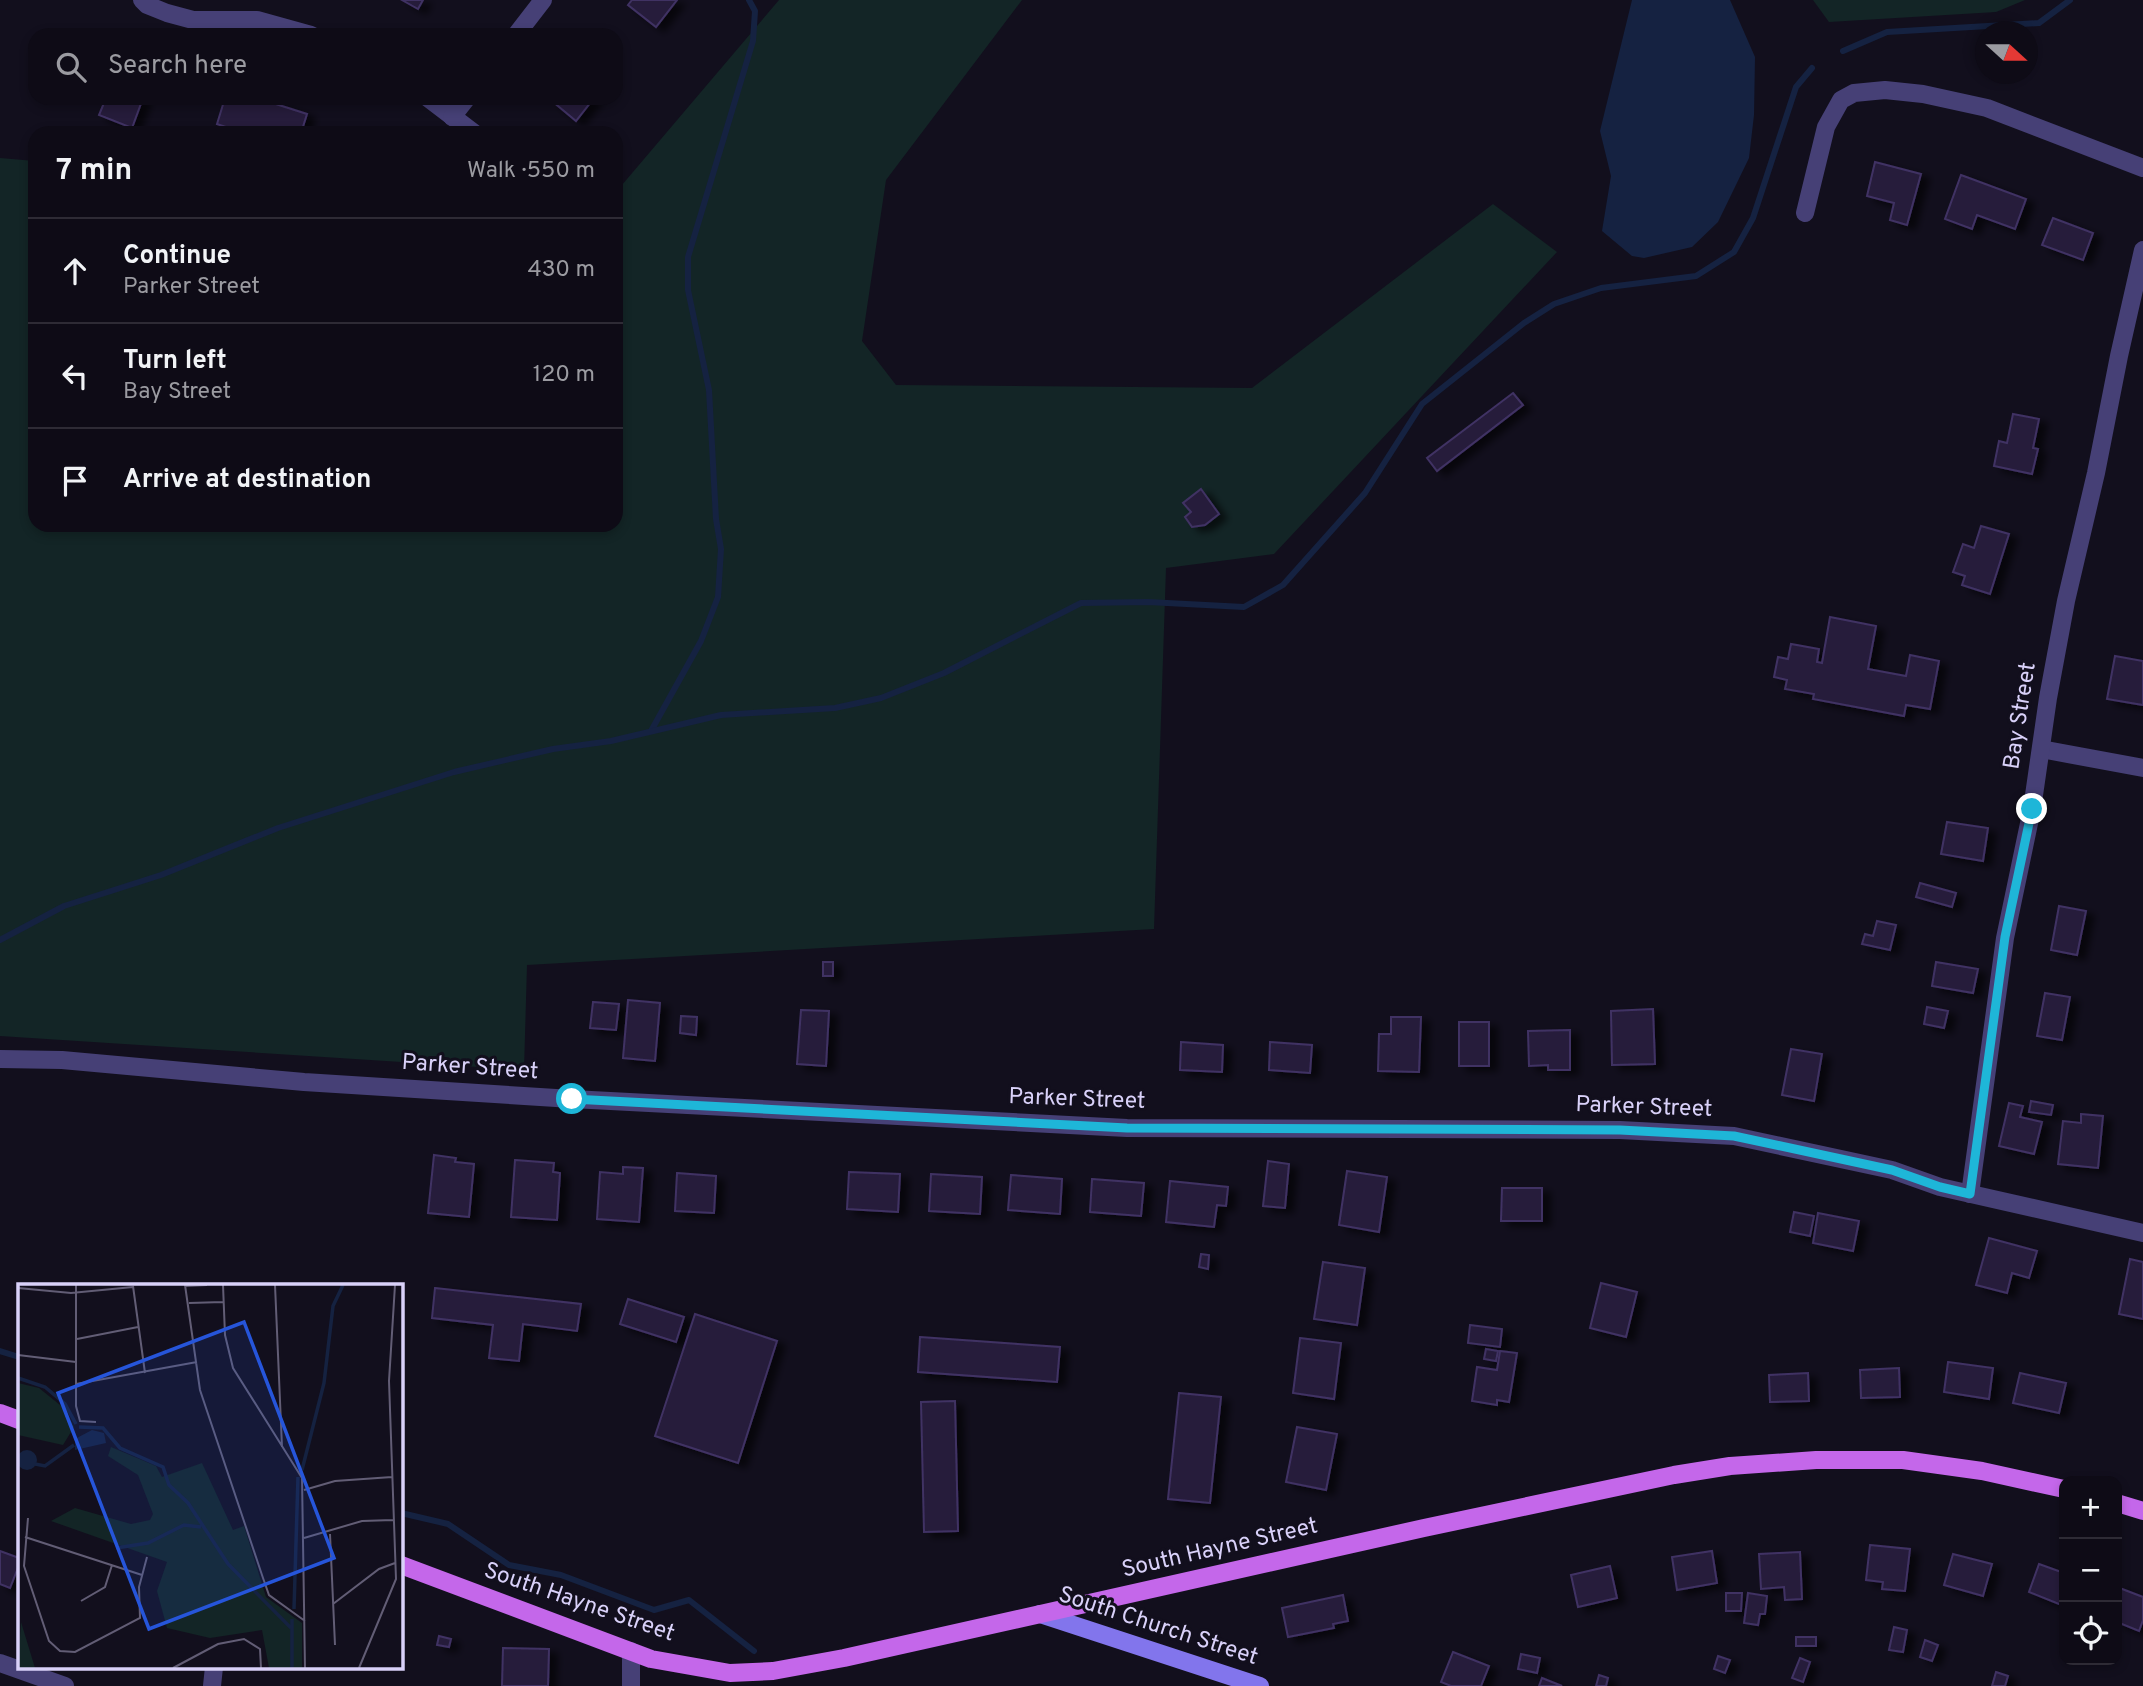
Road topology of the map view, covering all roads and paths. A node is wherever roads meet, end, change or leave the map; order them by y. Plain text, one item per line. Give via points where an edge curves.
1 (142, 0) edge
2 (543, 0) edge
3 (286, 28) edge
4 (521, 28) edge
5 (437, 105) edge
6 (461, 105) edge
7 (452, 117) junction
8 (464, 126) edge
9 (2143, 168) edge
10 (1805, 213) dead end
11 (2143, 250) edge
12 (2041, 748) junction
13 (2143, 768) edge
14 (0, 1059) edge
15 (1970, 1194) junction
16 (2143, 1233) edge
17 (0, 1413) edge
18 (18, 1420) edge
19 (2059, 1488) edge
20 (2122, 1505) edge
21 (2143, 1511) edge
22 (402, 1564) edge
23 (1040, 1614) junction
24 (631, 1651) junction
25 (0, 1664) edge
26 (214, 1668) edge
27 (65, 1686) edge
28 (212, 1686) edge
29 (631, 1686) edge
30 (1261, 1686) edge

1 - 3 street via 193,20 257,20
2 - 4 street
5 - 7 street
6 - 7 street
7 - 8 street
9 - 10 street via 1987,108 1923,94 1854,93 1841,100 1826,127
11 - 12 street, Bay Street via 2066,601
12 - 13 street
12 - 15 street, Bay Street via 2005,937
14 - 15 street, Parker Street via 531,1097 1127,1128 1620,1130 1734,1136 1892,1170
15 - 16 street, Parker Street
17 - 18 main road
19 - 23 main road, South Hayne Street via 1903,1460 1730,1466 1424,1528
20 - 21 main road
22 - 24 main road, South Hayne Street
23 - 24 main road, South Hayne Street via 773,1671 730,1673
23 - 30 street, South Church Street
24 - 29 street
25 - 27 street
26 - 28 street

